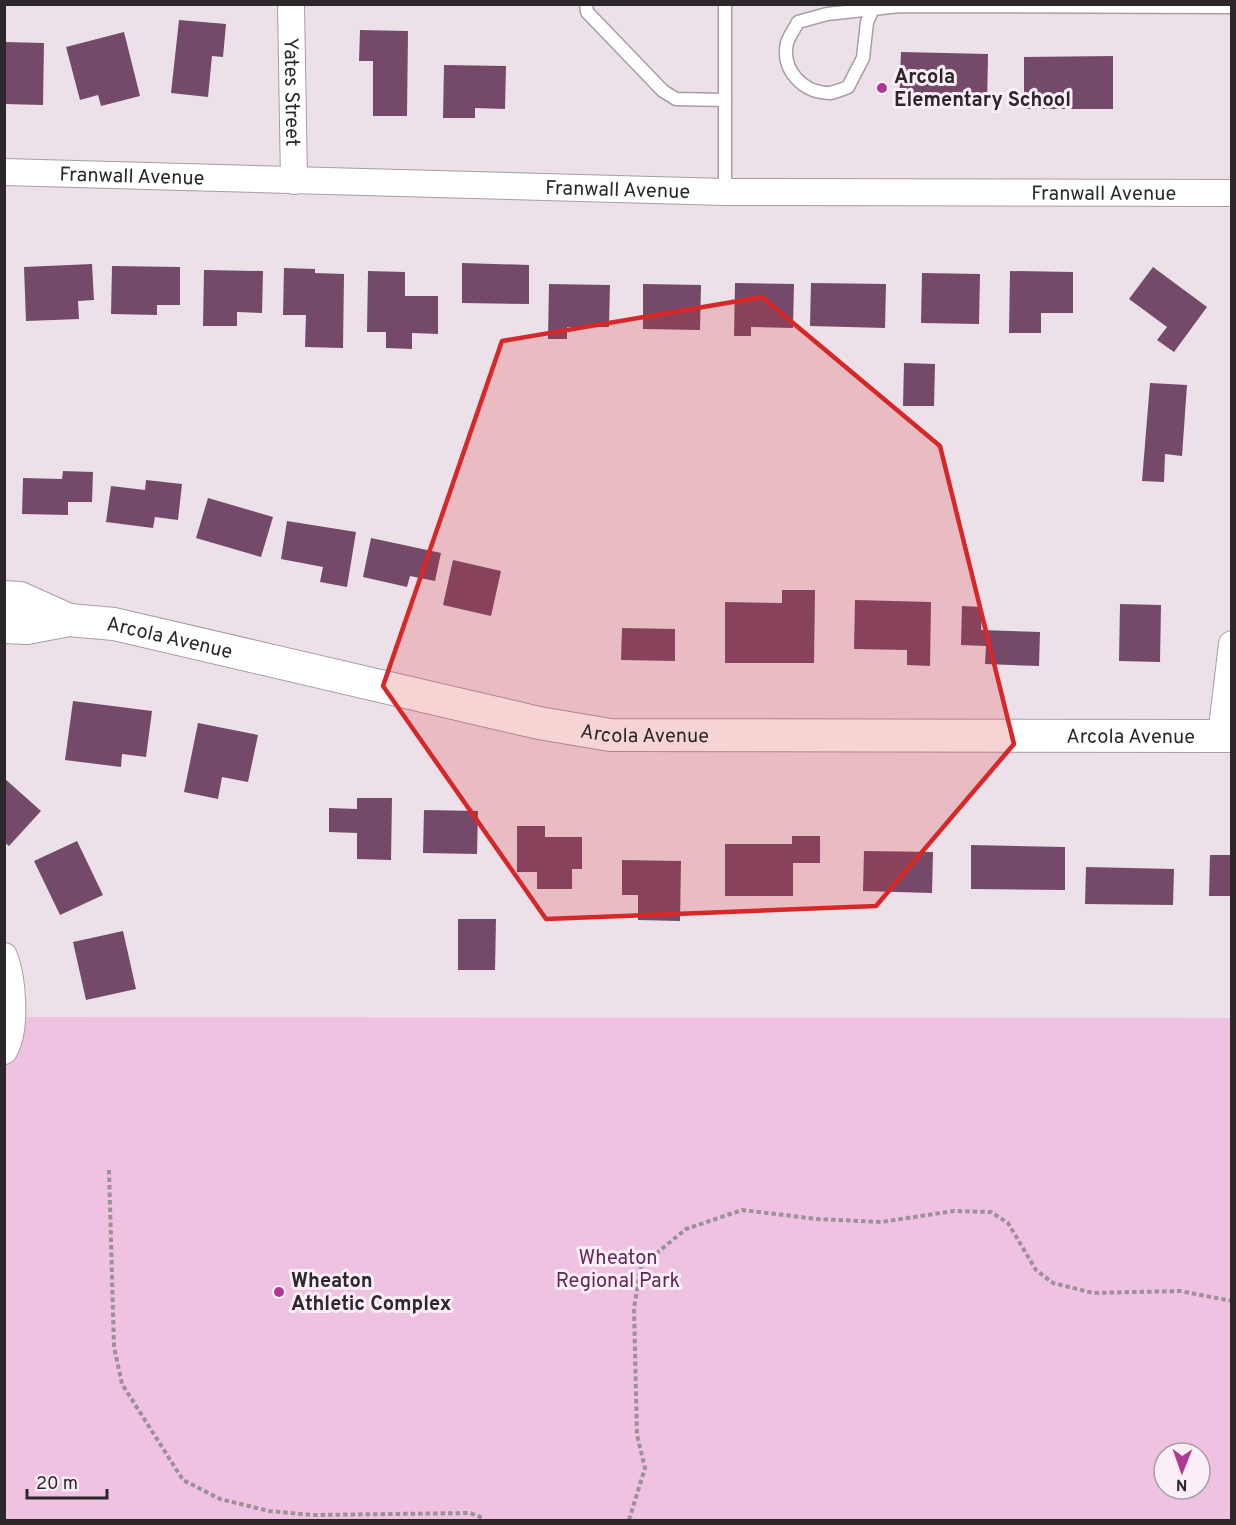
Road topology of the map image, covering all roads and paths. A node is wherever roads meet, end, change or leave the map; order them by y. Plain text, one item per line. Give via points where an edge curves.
1 (291, 4) edge
2 (586, 4) edge
3 (725, 4) edge
4 (1232, 7) edge
5 (873, 9) junction
6 (725, 100) junction
7 (4, 172) edge
8 (294, 181) junction
9 (725, 192) junction
10 (1232, 193) edge
11 (4, 597) edge
12 (69, 620) junction
13 (4, 627) edge
14 (1232, 644) edge
15 (1226, 736) edge
16 (4, 956) edge
17 (4, 1051) edge
18 (109, 1170) dead end
19 (1232, 1301) edge
20 (482, 1521) edge
21 (629, 1521) edge

1 - 8 street, Yates Street
2 - 6 lane via 587,12 663,91 676,99
3 - 6 lane
4 - 5 lane
5 - 5 lane via 798,22 787,43 788,66 797,81 831,93 848,87 863,58 867,22
6 - 9 lane
7 - 8 street, Franwall Avenue
8 - 9 street, Franwall Avenue
9 - 10 street, Franwall Avenue
11 - 12 street, Arcola Avenue via 20,598
12 - 13 street, Arcola Avenue via 27,628
12 - 15 street, Arcola Avenue via 114,624 538,723 610,735
14 - 15 street
16 - 17 street via 12,998 10,1042
18 - 20 path via 114,1347 122,1384 183,1479 220,1499 269,1511 314,1515 470,1513 483,1518
19 - 21 path via 1180,1291 1093,1293 1053,1283 1036,1270 1008,1223 991,1212 954,1211 881,1222 742,1210 686,1229 641,1266 634,1308 638,1435 645,1468

